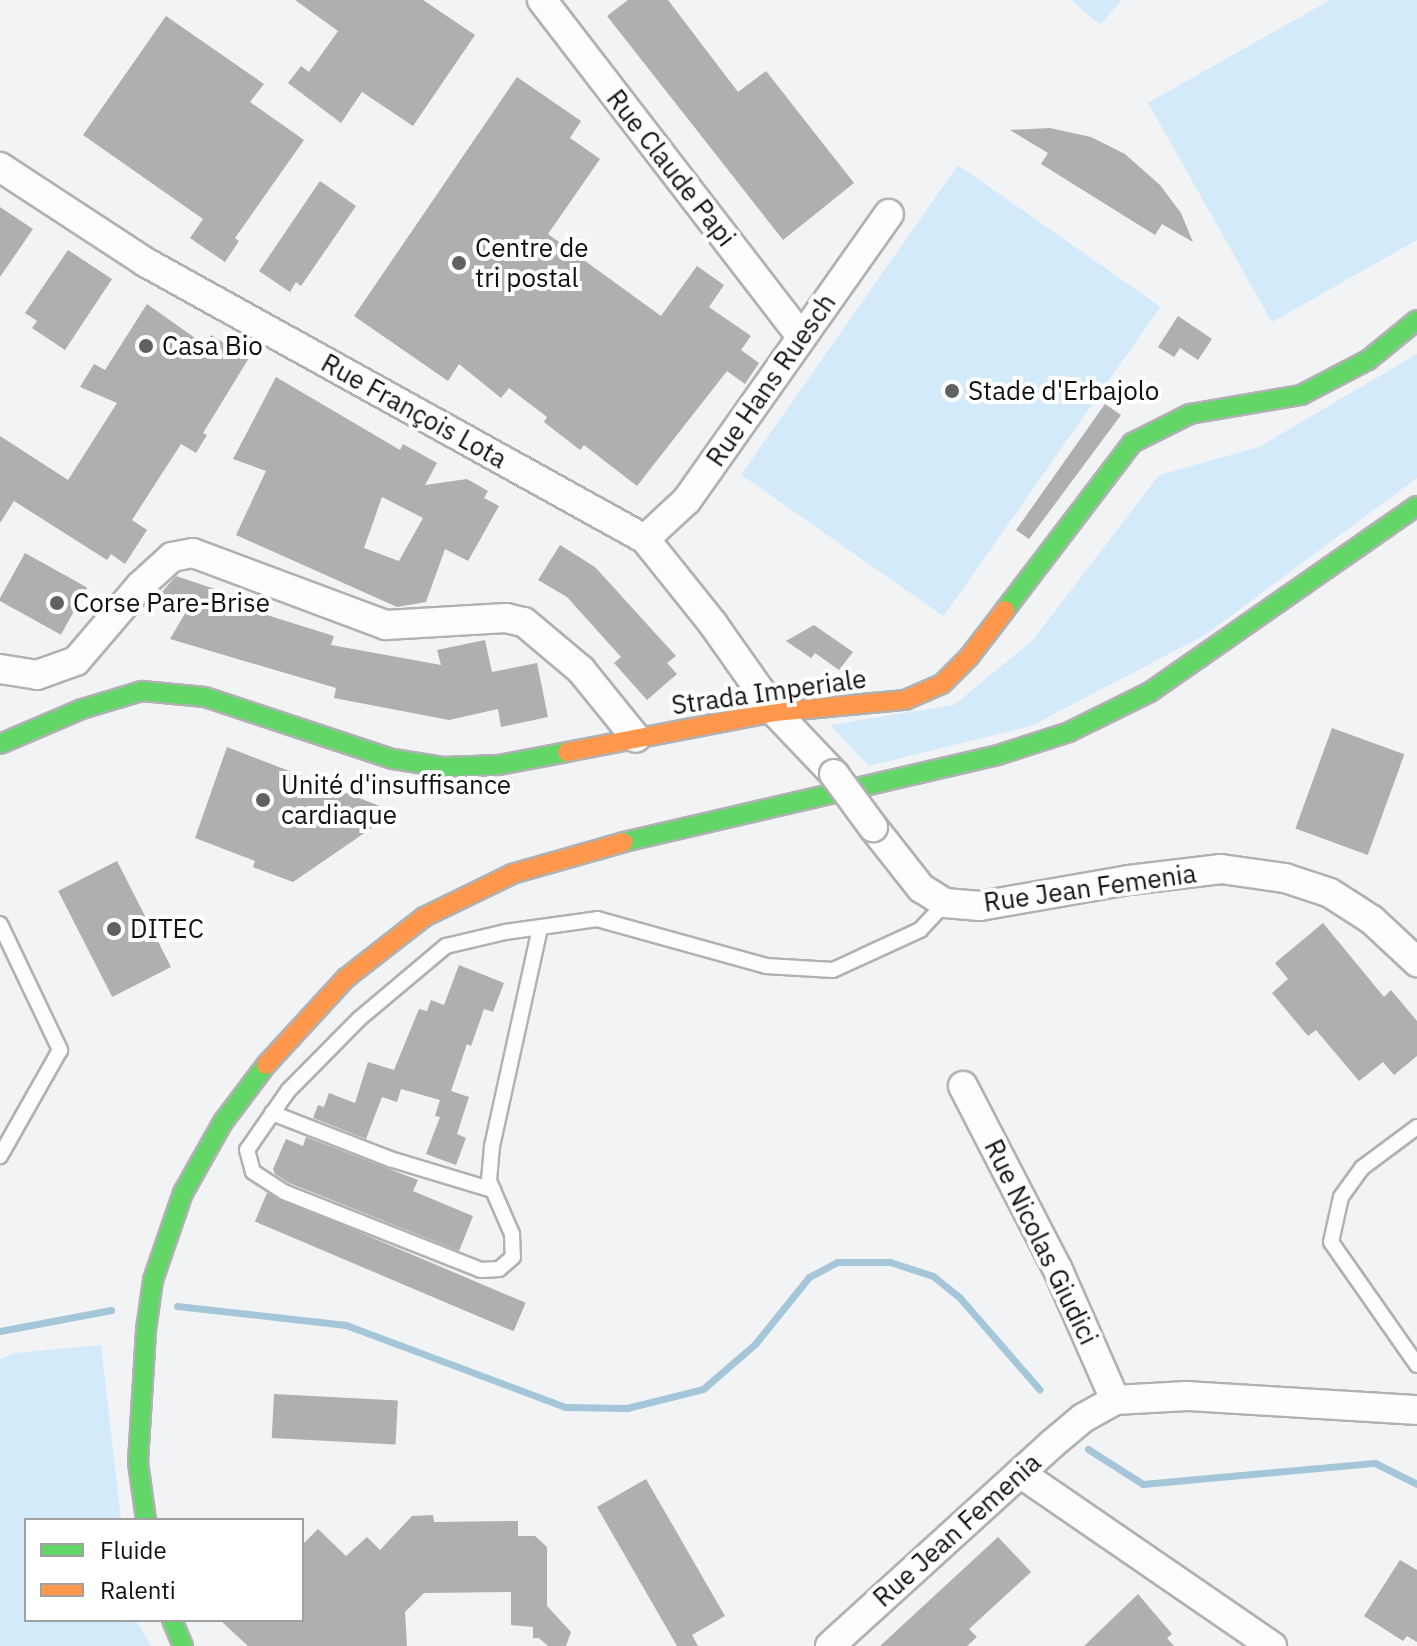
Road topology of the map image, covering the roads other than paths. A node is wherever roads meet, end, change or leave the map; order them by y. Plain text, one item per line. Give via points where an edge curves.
1 (542, 0) edge
2 (0, 167) edge
3 (889, 214) dead end
4 (1417, 320) edge
5 (801, 336) junction
6 (1417, 506) edge
7 (645, 539) junction
8 (0, 669) edge
9 (775, 712) junction
10 (636, 738) junction
11 (0, 744) edge
12 (945, 903) junction
13 (0, 924) edge
14 (540, 928) junction
15 (1417, 962) edge
16 (963, 1086) dead end
17 (272, 1113) junction
18 (1417, 1127) edge
19 (0, 1156) edge
20 (493, 1190) junction
21 (1417, 1365) edge
22 (1115, 1400) junction
23 (1417, 1410) edge
24 (1020, 1473) junction
25 (146, 1518) edge
26 (173, 1622) edge
27 (183, 1646) edge
28 (830, 1646) edge
29 (1272, 1646) edge

1 - 5 street, Rue Claude Papi
2 - 7 street, Rue François Lota via 145,262
3 - 5 street, Rue Hans Ruesch
4 - 9 street, Strada Imperiale via 1368,360 1301,395 1190,414 1132,443 969,657 942,684 905,700
5 - 7 street, Rue Hans Ruesch via 687,500
6 - 25 street via 1150,692 1069,732 970,762 633,839 512,874 424,917 346,978 273,1055 223,1122 183,1193 153,1280 146,1330 138,1462
7 - 9 street, Rue François Lota
8 - 10 street via 37,675 76,661 140,586 172,557 193,553 386,625 506,618 524,622 581,670
9 - 10 street, Strada Imperiale
9 - 12 street, Rue Jean Femenia, bridge via 834,774 921,888
10 - 11 street, Strada Imperiale via 499,765 444,767 393,759 205,697 142,691 82,709
12 - 14 lane via 920,930 833,970 766,966 597,919
12 - 15 street, Rue Jean Femenia via 980,906 1221,869 1285,878 1330,893 1372,920
13 - 19 lane via 60,1050
14 - 17 lane via 446,946 359,1019
14 - 20 lane via 492,1146
16 - 22 street, Rue Nicolas Giudici via 1058,1270
17 - 20 lane via 390,1159
17 - 20 lane via 247,1150 253,1172 284,1192 481,1270 499,1269 513,1257 512,1234
18 - 21 lane via 1362,1168 1341,1197 1331,1242
22 - 23 street, Rue Jean Femenia via 1187,1396
22 - 24 street, Rue Jean Femenia via 1083,1418
24 - 28 street, Rue Jean Femenia
24 - 29 street
26 - 27 street

